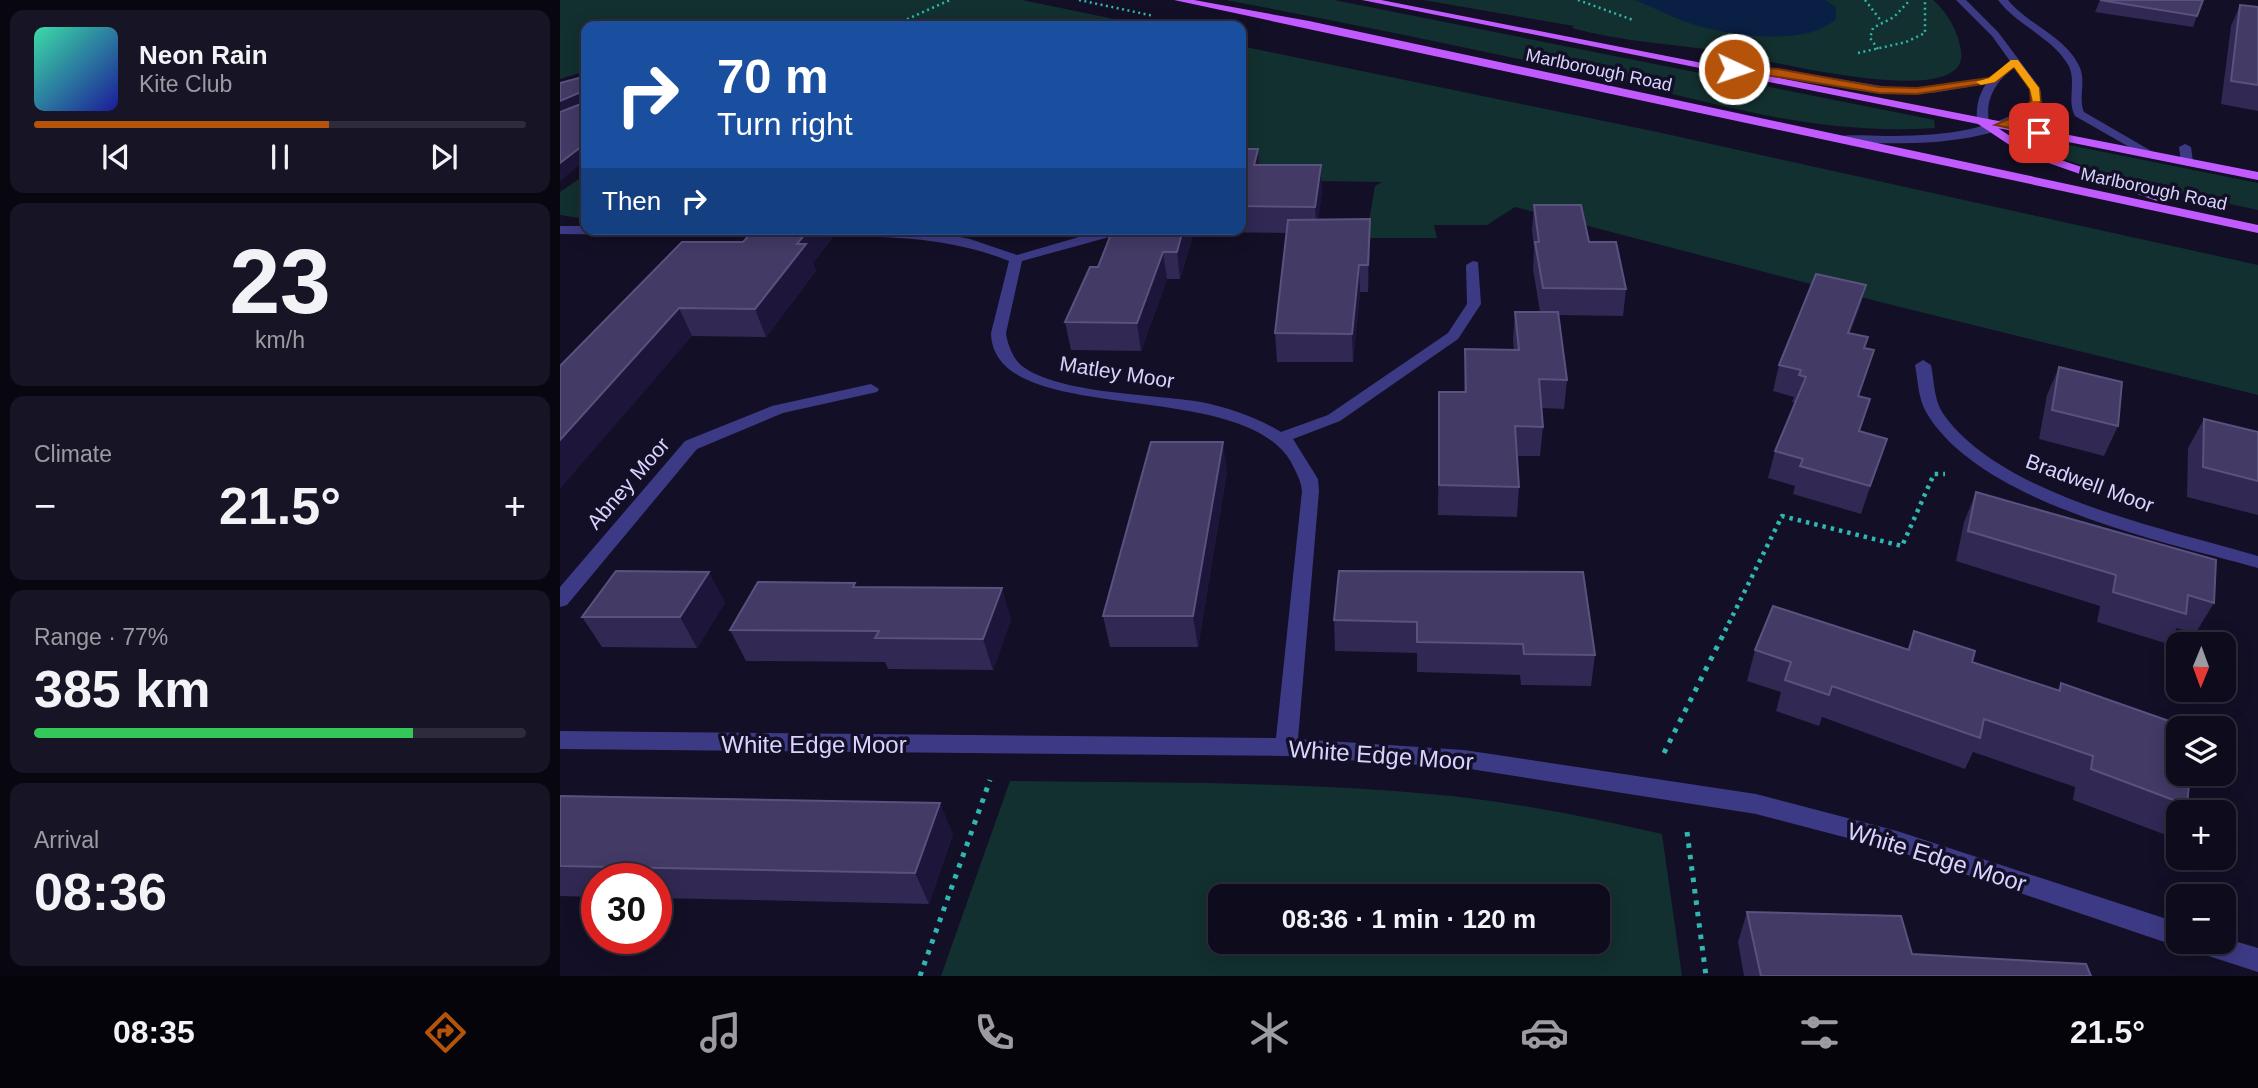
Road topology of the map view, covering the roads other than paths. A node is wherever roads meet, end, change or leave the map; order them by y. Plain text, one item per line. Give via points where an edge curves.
1 (1179, 0) edge
2 (1367, 0) edge
3 (1961, 0) edge
4 (2003, 0) edge
5 (2015, 62) junction
6 (1712, 68) junction
7 (1992, 80) junction
8 (1991, 125) junction
9 (1831, 139) junction
10 (2185, 147) dead end
11 (2149, 154) junction
12 (2187, 162) junction
13 (2258, 176) edge
14 (2243, 226) junction
15 (2258, 229) edge
16 (560, 230) edge
17 (581, 230) edge
18 (926, 235) edge
19 (1101, 235) edge
20 (1016, 259) junction
21 (1473, 265) dead end
22 (1923, 365) dead end
23 (871, 389) dead end
24 (1283, 437) junction
25 (2258, 562) edge
26 (560, 600) edge
27 (560, 740) edge
28 (1286, 747) junction
29 (2166, 931) edge
30 (2236, 953) edge
31 (2258, 960) edge

1 - 9 main road, Marlborough Road via 1309,24
2 - 6 main road, Marlborough Road
3 - 5 street via 1986,23
4 - 11 street via 2071,61 2080,82 2075,101 2079,114
5 - 7 street
5 - 8 street via 2035,88 2036,102 2021,117
6 - 7 street via 1778,72 1888,90 1932,90
6 - 8 main road, Marlborough Road
7 - 8 street via 1980,110
8 - 9 street via 1904,140
8 - 11 main road, Marlborough Road
8 - 14 main road via 2027,152
9 - 14 main road, Marlborough Road
10 - 12 street
11 - 12 main road, Marlborough Road
12 - 13 main road, Marlborough Road
14 - 15 main road, Marlborough Road
16 - 17 street
18 - 20 street via 968,240
19 - 20 street
20 - 24 street, Matley Moor via 999,342 1006,360 1023,374 1089,393 1197,406 1249,419
21 - 24 street via 1474,304 1452,336 1334,418
22 - 25 street, Bradwell Moor via 1932,410 1968,451 1998,471 2107,516
23 - 26 street, Abney Moor via 778,409 691,445
24 - 28 street, Matley Moor via 1309,479 1306,559
27 - 28 street, White Edge Moor
28 - 29 street, White Edge Moor via 1464,759 1756,804 1896,841
30 - 31 street

